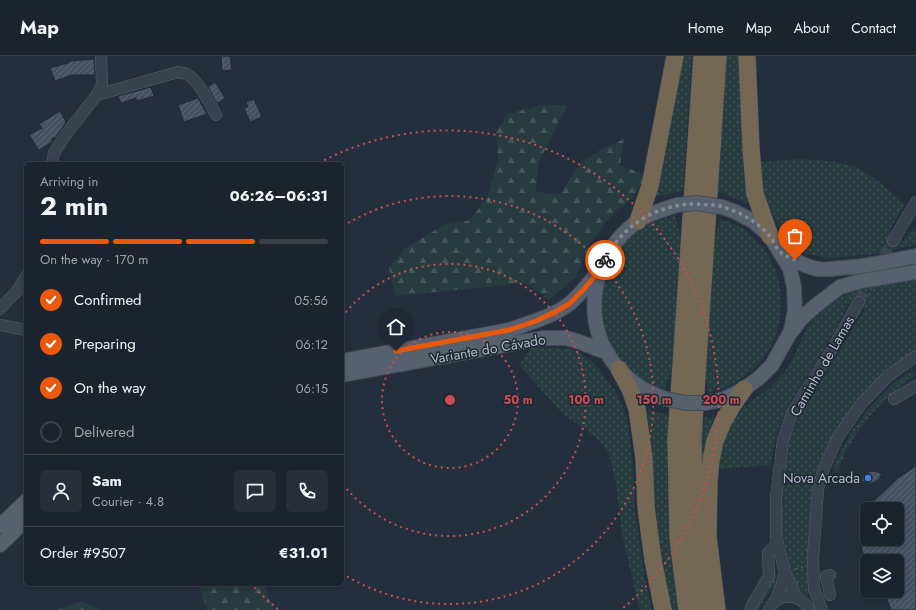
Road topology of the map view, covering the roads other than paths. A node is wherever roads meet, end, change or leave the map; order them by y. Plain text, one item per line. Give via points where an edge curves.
1 (101, 56) edge
2 (675, 56) edge
3 (702, 56) edge
4 (718, 56) edge
5 (747, 56) edge
6 (97, 94) junction
7 (216, 115) dead end
8 (52, 162) edge
9 (916, 202) edge
10 (638, 221) junction
11 (770, 236) junction
12 (893, 241) tunnel mouth
13 (780, 252) junction
14 (916, 256) edge
15 (600, 270) junction
16 (916, 272) edge
17 (24, 279) edge
18 (859, 302) tunnel mouth
19 (0, 308) edge
20 (0, 325) edge
21 (24, 330) edge
22 (791, 331) junction
23 (608, 354) junction
24 (916, 356) edge
25 (344, 361) edge
26 (619, 370) junction
27 (344, 375) edge
28 (916, 386) edge
29 (744, 390) junction
30 (894, 399) dead end
31 (24, 503) edge
32 (24, 522) edge
33 (0, 526) edge
34 (778, 544) junction
35 (0, 545) edge
36 (785, 572) junction
37 (830, 575) dead end
38 (814, 589) junction
39 (830, 595) dead end
40 (797, 598) junction
41 (772, 606) edge
42 (808, 608) edge
43 (663, 610) edge
44 (687, 610) edge
45 (703, 610) edge
46 (717, 610) edge
47 (751, 610) edge
48 (822, 610) edge

1 - 6 street via 102,84
2 - 10 highway via 650,186
3 - 44 highway via 676,439 678,538
4 - 45 highway via 693,436 694,537
5 - 11 highway via 755,194
6 - 7 street via 178,72 185,73 203,93
6 - 8 street via 66,134 54,153
9 - 12 street
10 - 11 main road, bridge via 657,211 697,203 722,206 736,212 754,222
10 - 15 main road via 622,234 609,251
11 - 13 main road
13 - 14 main road via 818,269 854,268
13 - 22 main road via 790,269 794,287 795,309
15 - 23 main road via 594,295 594,309 599,335
15 - 25 main road, Variante do Cávado via 569,304 536,321 509,330
16 - 22 main road via 840,287 815,306
17 - 19 street via 17,291
18 - 34 street, Caminho de Lamas via 792,413 783,440 776,498
20 - 21 street
22 - 29 main road via 772,365
23 - 26 main road
23 - 27 main road, Variante do Cávado via 566,338 543,338
24 - 38 street via 888,376 861,404 838,437 828,458 818,489 813,558
26 - 29 main road, bridge via 648,392 686,403 706,403 724,399
26 - 43 highway via 637,409 644,458 646,507
28 - 30 street
29 - 46 highway via 723,422 711,460 708,536
31 - 33 main road
32 - 35 main road
34 - 36 street, Caminho de Lamas
34 - 47 street via 768,553 769,576
36 - 40 street, Caminho de Lamas
36 - 41 street
37 - 39 street via 826,576
38 - 42 street
38 - 48 street
40 - 41 street via 782,598
40 - 42 street

